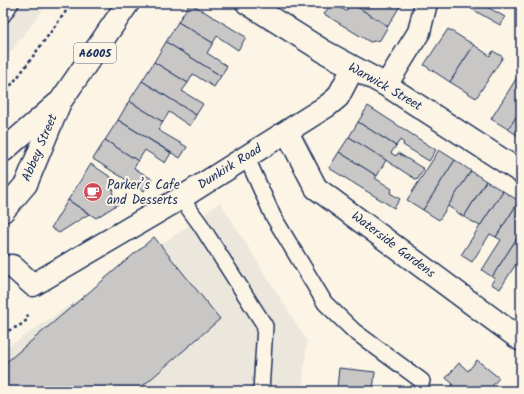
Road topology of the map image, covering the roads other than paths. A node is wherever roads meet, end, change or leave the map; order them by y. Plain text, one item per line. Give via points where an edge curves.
1 (11, 3) edge
2 (128, 3) edge
3 (247, 3) edge
4 (426, 3) edge
5 (3, 15) edge
6 (353, 68) junction
7 (386, 85) junction
8 (60, 102) junction
9 (287, 132) junction
10 (3, 151) edge
11 (246, 156) junction
12 (521, 172) edge
13 (181, 198) junction
14 (3, 211) edge
15 (12, 266) dead end
16 (521, 340) edge
17 (422, 381) dead end
18 (261, 391) edge

1 - 5 lane
2 - 8 street, Abbey Street / A6005
3 - 6 street, Warwick Street
4 - 7 street via 419,32
6 - 7 street, Warwick Street
6 - 9 street, Dunkirk Road via 338,97
7 - 12 street, Warwick Street
8 - 10 street, Abbey Street
8 - 14 street, Abbey Street via 26,184
9 - 11 street, Dunkirk Road
9 - 16 street, Waterside Gardens via 316,188
11 - 13 street, Dunkirk Road
11 - 17 lane via 273,216 325,303 354,331
13 - 15 street, Dunkirk Road via 33,285
13 - 18 lane via 265,326

